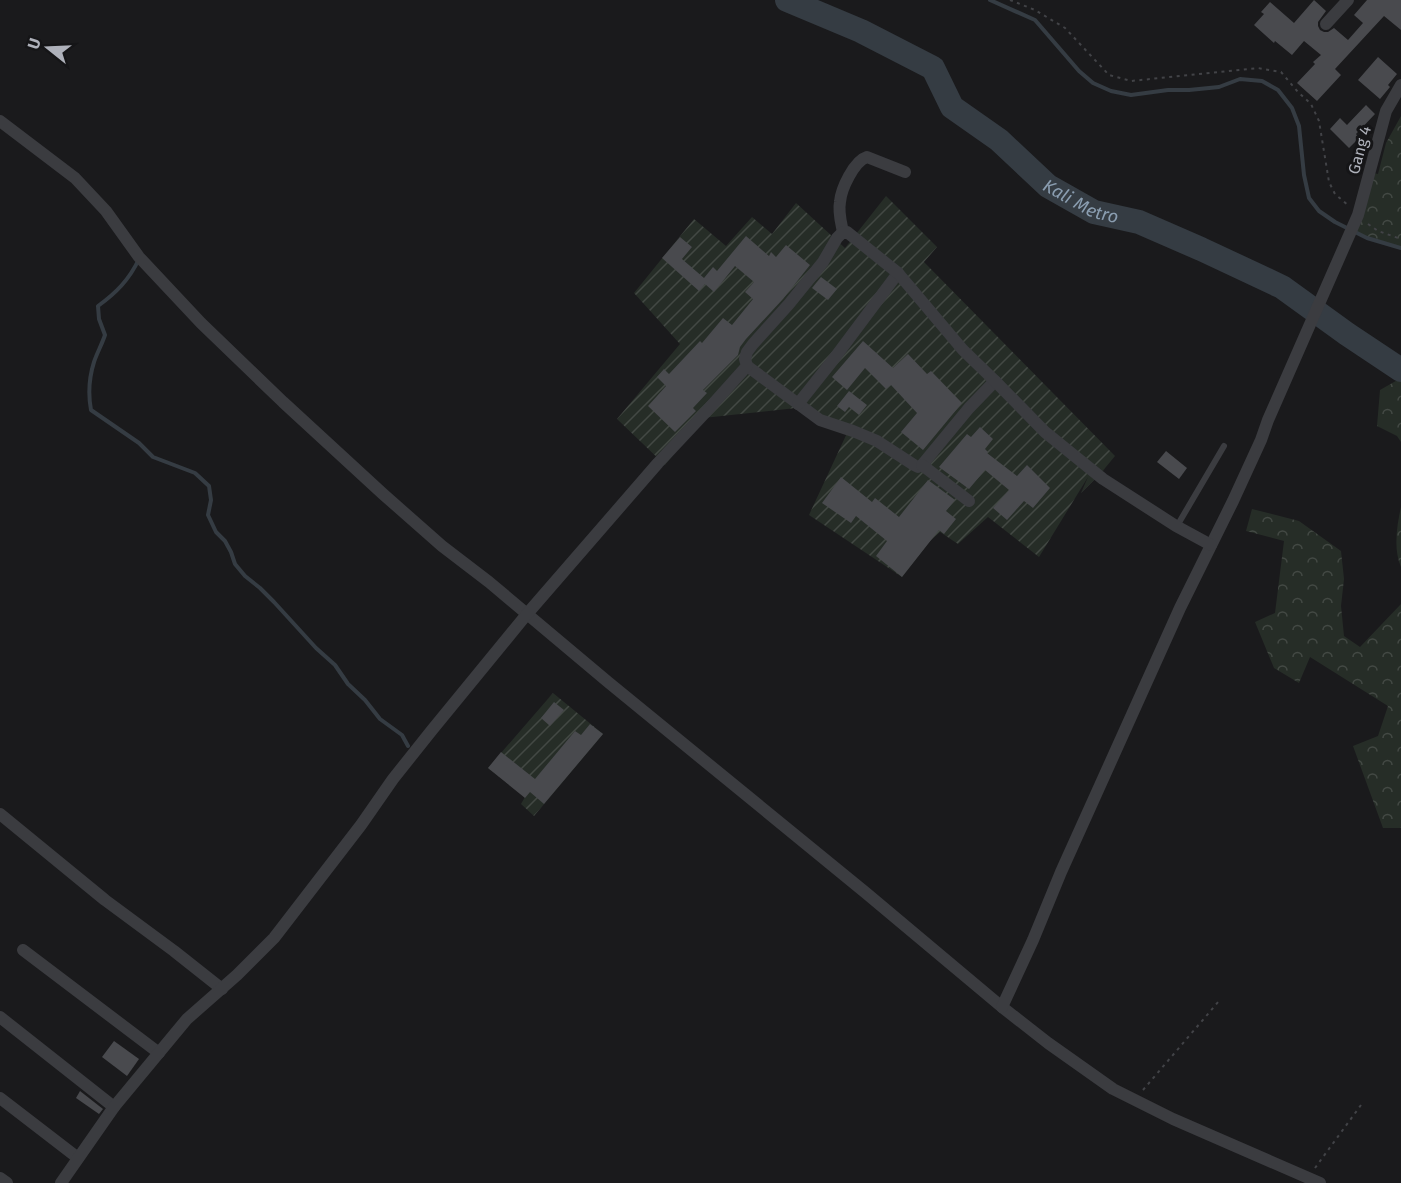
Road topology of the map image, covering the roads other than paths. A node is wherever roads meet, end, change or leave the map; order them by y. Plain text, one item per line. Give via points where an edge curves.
1 (1348, 0) edge
2 (1326, 24) dead end
3 (1401, 85) edge
4 (0, 121) edge
5 (905, 172) dead end
6 (843, 232) junction
7 (898, 273) junction
8 (747, 366) junction
9 (995, 381) junction
10 (798, 404) junction
11 (1224, 446) dead end
12 (922, 465) junction
13 (969, 501) dead end
14 (1176, 526) junction
15 (1211, 545) junction
16 (527, 614) junction
17 (0, 814) edge
18 (23, 950) dead end
19 (222, 989) junction
20 (1002, 1007) junction
21 (0, 1017) edge
22 (159, 1053) junction
23 (0, 1098) edge
24 (114, 1107) junction
25 (78, 1158) junction
26 (0, 1178) edge
27 (7, 1183) edge
28 (61, 1183) edge
29 (1320, 1183) edge

1 - 2 street
3 - 15 street, Gang 4 via 1386,111 1356,220
4 - 16 street via 75,178 106,211 139,257 283,402 442,546
5 - 6 street via 867,157 858,162 840,200
6 - 7 street
6 - 8 street via 823,262 747,352
7 - 9 street via 963,350
7 - 10 street
8 - 10 street
8 - 16 street
9 - 12 street
9 - 14 street via 1070,453
10 - 12 street via 820,420 854,430 914,465
11 - 14 lane
12 - 13 street
14 - 15 street
15 - 20 street, Gang 4
16 - 19 street via 400,771 274,938
16 - 20 street
17 - 19 street
18 - 22 street
19 - 22 street via 187,1019
20 - 29 street via 1113,1089
21 - 24 street
22 - 24 street
23 - 25 street
24 - 25 street
25 - 28 street
26 - 27 street

